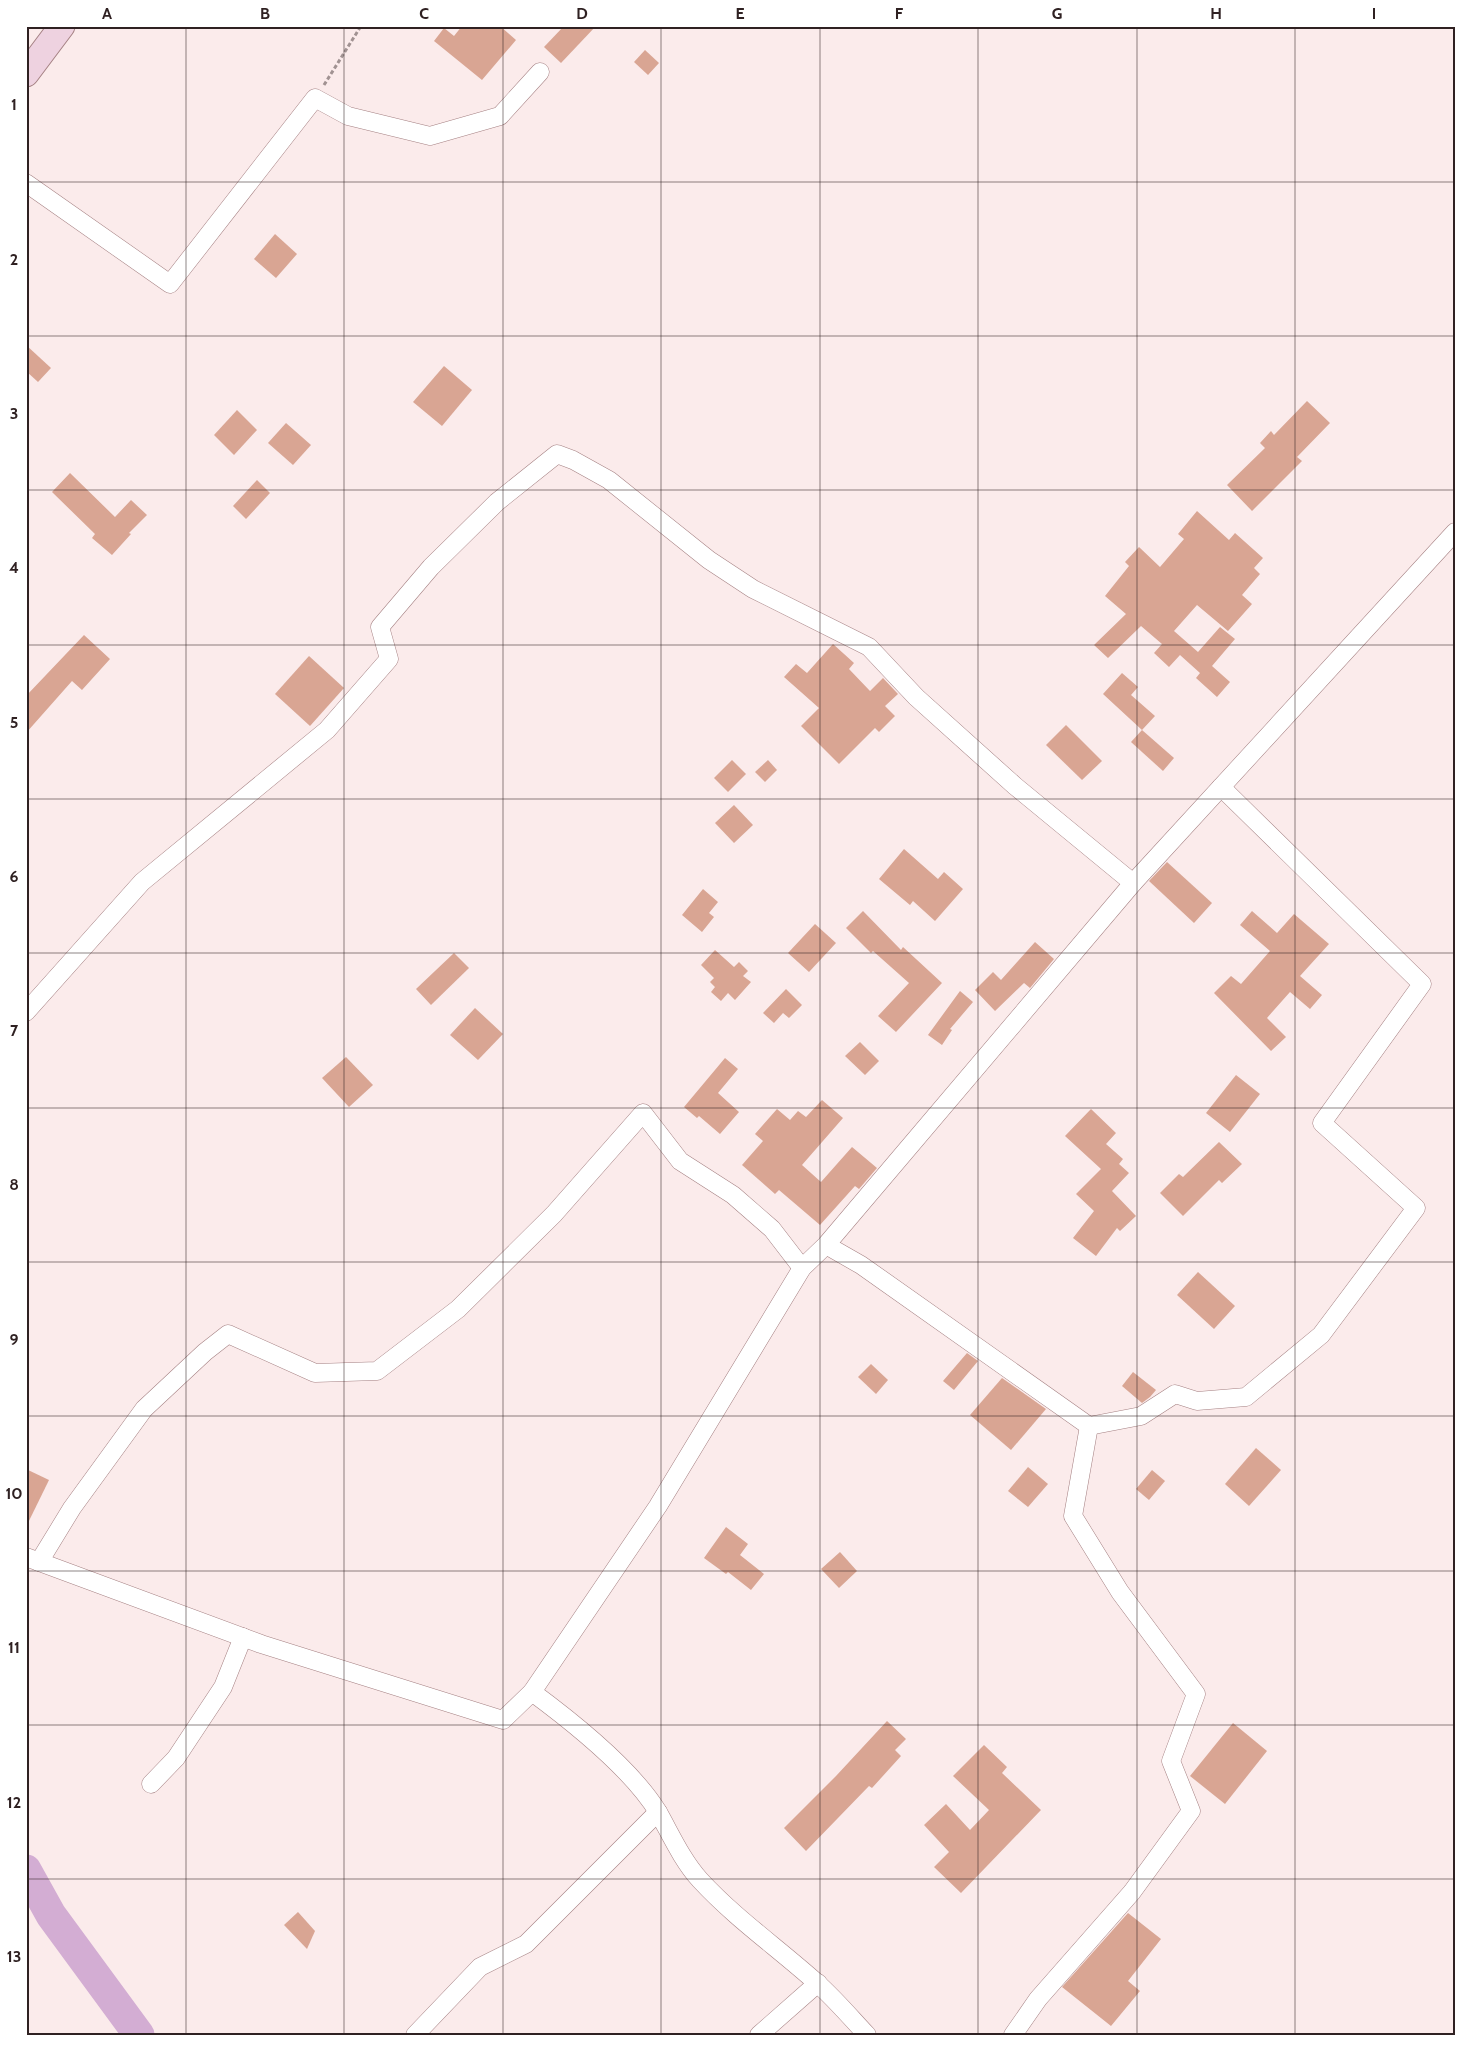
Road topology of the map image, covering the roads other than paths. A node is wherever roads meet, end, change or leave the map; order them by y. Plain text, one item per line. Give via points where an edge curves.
1 (62, 26) edge
2 (540, 72) dead end
3 (26, 74) edge
4 (26, 183) edge
5 (1455, 532) edge
6 (1221, 787) junction
7 (1133, 883) junction
8 (26, 1012) edge
9 (826, 1246) junction
10 (802, 1268) junction
11 (1090, 1426) junction
12 (32, 1560) edge
13 (243, 1638) junction
14 (532, 1692) junction
15 (151, 1784) dead end
16 (658, 1812) junction
17 (818, 1983) junction
18 (415, 2035) edge
19 (759, 2035) edge
20 (867, 2035) edge
21 (1012, 2035) edge

1 - 3 main road
2 - 4 street via 500,116 430,136 348,116 315,98 170,284
5 - 6 street
6 - 7 street
6 - 11 street via 1422,984 1322,1123 1416,1208 1321,1335 1246,1398 1197,1401 1175,1394 1141,1416
7 - 8 street via 1015,786 916,697 869,647 753,589 709,560 609,480 557,454 497,502 431,567 386,619 380,627 389,659 327,730 142,882
7 - 9 street
9 - 10 street
9 - 11 street via 861,1265
10 - 12 street via 772,1229 733,1195 680,1161 643,1113 554,1214 458,1309 377,1371 316,1373 228,1334 144,1409
10 - 14 street via 658,1506
11 - 21 street via 1074,1516 1120,1592 1196,1694 1172,1761 1191,1811 1132,1892 1038,1999
12 - 13 street
13 - 14 street via 503,1720
13 - 15 street via 223,1687 176,1758
14 - 16 street via 572,1721 635,1781
16 - 17 street via 699,1878 739,1918
16 - 18 street via 526,1944 480,1967
17 - 19 street
17 - 20 street

